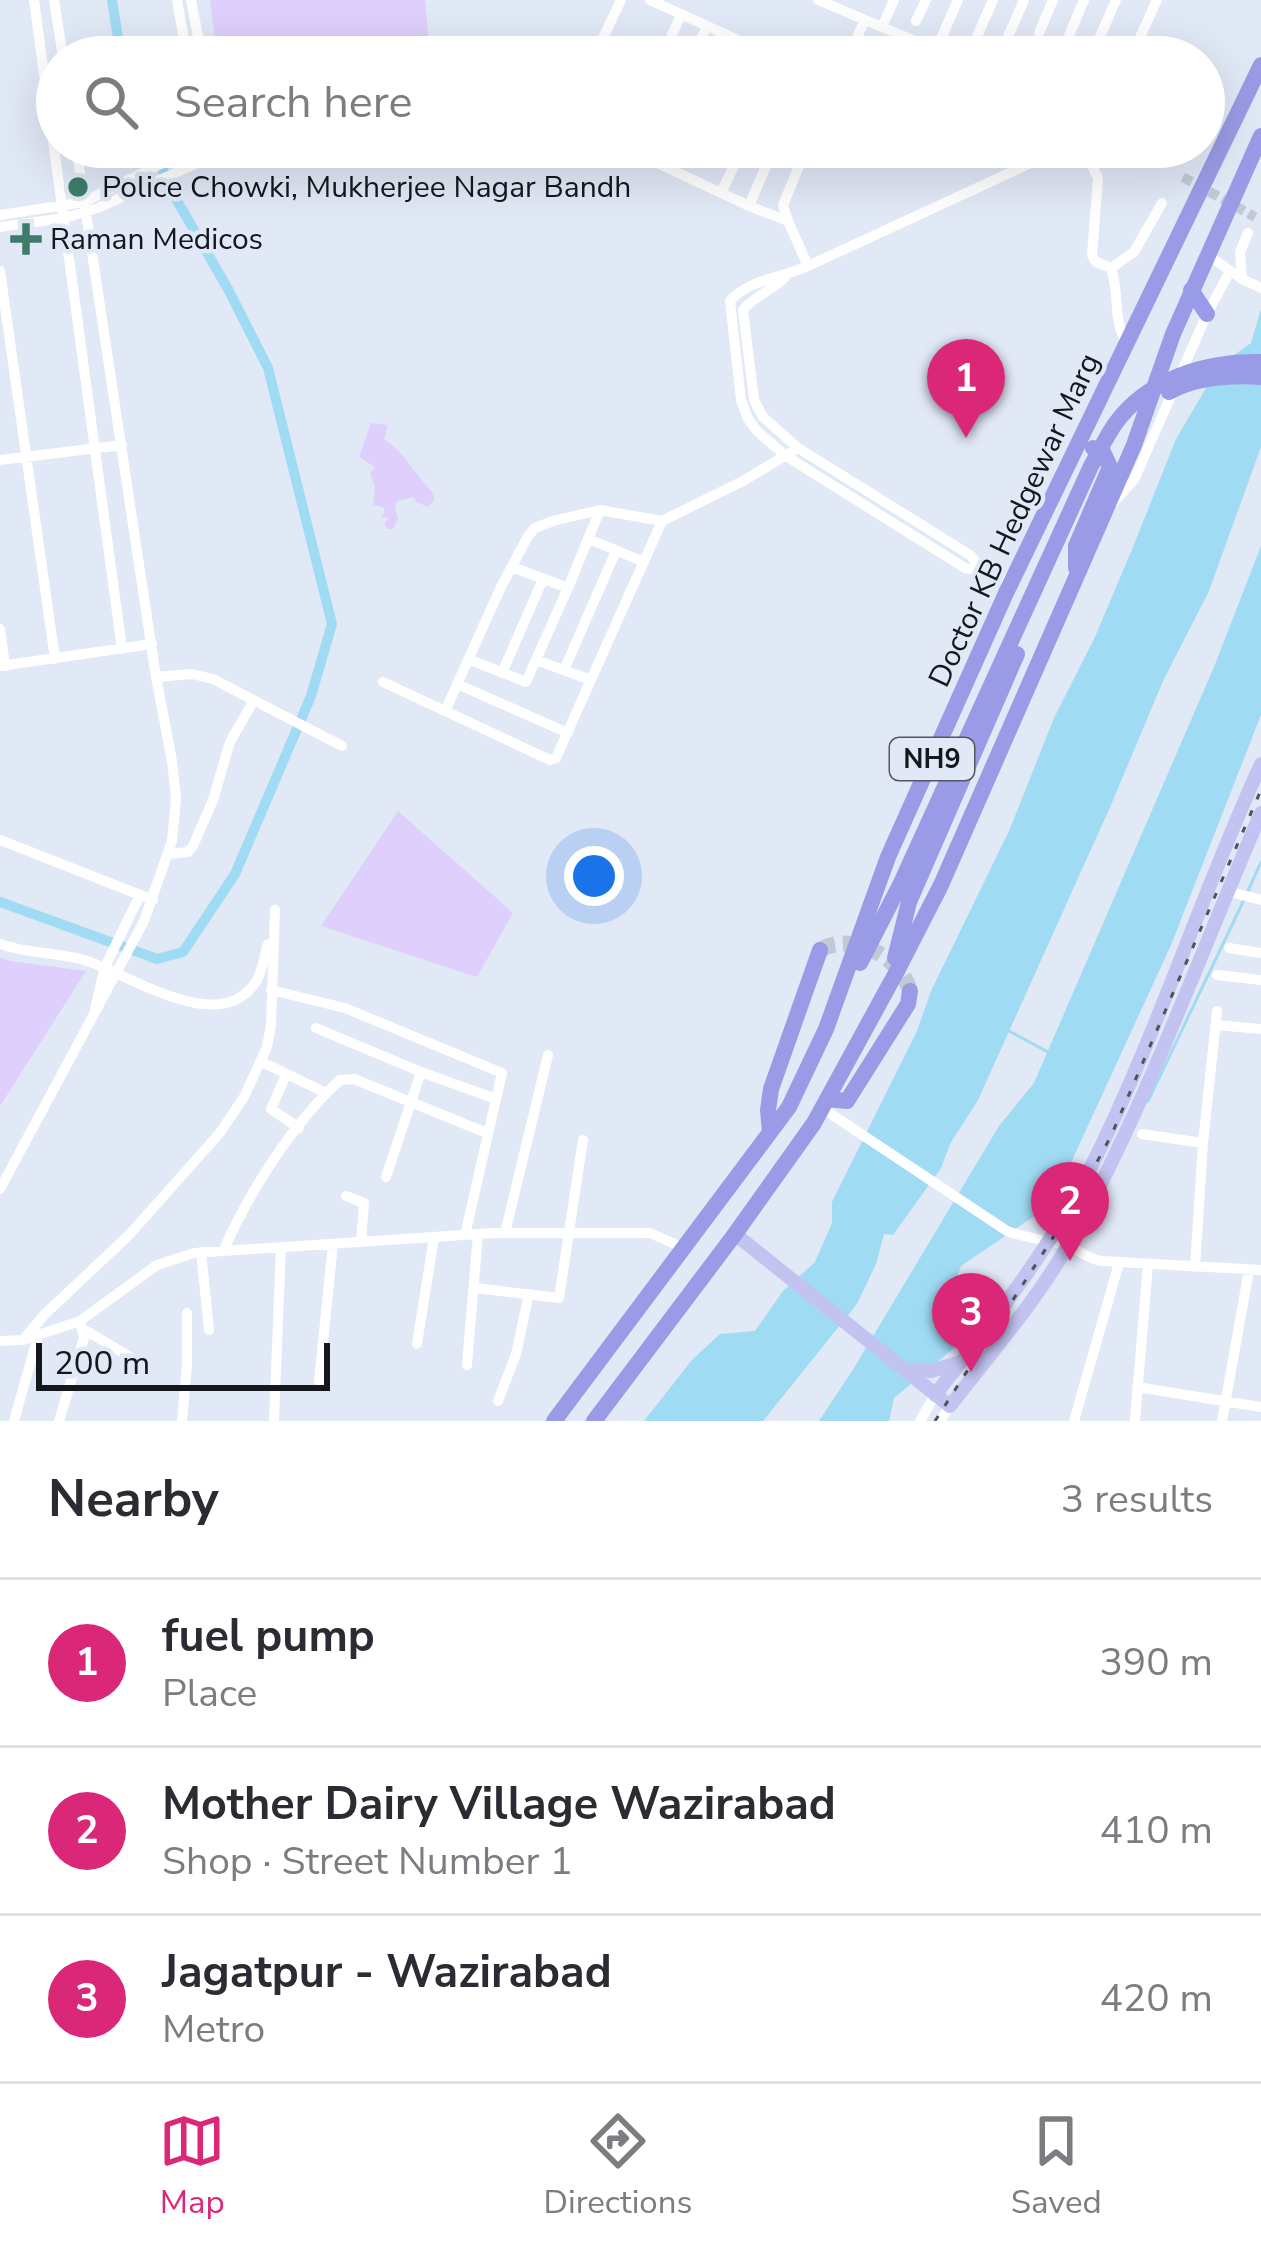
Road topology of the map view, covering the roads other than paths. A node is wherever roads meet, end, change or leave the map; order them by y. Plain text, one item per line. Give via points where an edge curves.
1 (34, 0) edge
2 (54, 0) edge
3 (177, 0) edge
4 (191, 0) edge
5 (620, 0) edge
6 (650, 0) edge
7 (818, 0) edge
8 (894, 0) edge
9 (926, 0) edge
10 (958, 0) edge
11 (993, 0) edge
12 (1024, 0) edge
13 (1053, 0) edge
14 (1084, 0) edge
15 (1115, 0) edge
16 (1156, 0) edge
17 (836, 3) edge
18 (681, 15) junction
19 (865, 20) junction
20 (916, 21) dead end
21 (707, 26) junction
22 (882, 27) junction
23 (1039, 33) dead end
24 (39, 36) edge
25 (60, 36) edge
26 (183, 36) edge
27 (198, 36) edge
28 (604, 36) edge
29 (672, 36) edge
30 (702, 36) edge
31 (730, 36) edge
32 (858, 36) edge
33 (904, 36) edge
34 (943, 36) edge
35 (977, 36) edge
36 (1008, 36) edge
37 (1069, 36) edge
38 (1099, 36) edge
39 (1140, 36) edge
40 (1261, 65) edge
41 (1261, 136) edge
42 (1225, 140) edge
43 (57, 168) edge
44 (79, 168) edge
45 (162, 168) edge
46 (182, 168) edge
47 (670, 168) edge
48 (733, 168) edge
49 (765, 168) edge
50 (798, 168) edge
51 (1022, 168) edge
52 (1094, 168) edge
53 (1212, 168) edge
54 (673, 170) joint
55 (136, 184) junction
56 (721, 193) junction
57 (1162, 203) dead end
58 (748, 206) junction
59 (84, 207) junction
60 (63, 212) junction
61 (0, 214) edge
62 (788, 220) junction
63 (0, 227) edge
64 (1248, 233) dead end
65 (1206, 254) junction
66 (808, 266) junction
67 (1111, 268) junction
68 (0, 271) edge
69 (1230, 272) junction
70 (786, 276) junction
71 (1242, 279) junction
72 (1261, 288) edge
73 (1191, 290) junction
74 (1207, 314) junction
75 (1128, 343) junction
76 (1261, 362) edge
77 (1261, 377) edge
78 (122, 445) junction
79 (97, 448) junction
80 (797, 448) junction
81 (1075, 452) junction
82 (786, 456) junction
83 (25, 458) junction
84 (0, 460) edge
85 (600, 510) junction
86 (1104, 513) junction
87 (662, 521) junction
88 (589, 539) junction
89 (616, 551) junction
90 (644, 562) junction
91 (512, 567) junction
92 (985, 571) junction
93 (543, 579) junction
94 (1076, 579) junction
95 (1010, 583) junction
96 (568, 588) junction
97 (0, 629) edge
98 (152, 644) junction
99 (122, 649) junction
100 (468, 658) junction
101 (55, 659) junction
102 (536, 660) junction
103 (3, 666) edge
104 (564, 670) junction
105 (502, 673) junction
106 (156, 677) junction
107 (591, 680) junction
108 (382, 682) dead end
109 (457, 684) junction
110 (256, 701) junction
111 (445, 711) junction
112 (568, 733) junction
113 (342, 746) dead end
114 (1261, 764) edge
115 (1261, 813) edge
116 (0, 840) edge
117 (168, 854) junction
118 (918, 863) junction
119 (140, 896) junction
120 (1244, 896) edge
121 (153, 900) junction
122 (275, 910) dead end
123 (273, 935) junction
124 (0, 944) edge
125 (1229, 948) dead end
126 (820, 950) dead end
127 (1261, 953) edge
128 (107, 963) junction
129 (118, 973) junction
130 (1216, 975) dead end
131 (1261, 980) edge
132 (888, 987) junction
133 (271, 990) junction
134 (910, 991) dead end
135 (1217, 1011) dead end
136 (94, 1016) junction
137 (1216, 1025) junction
138 (316, 1028) dead end
139 (826, 1029) junction
140 (1261, 1029) edge
141 (548, 1054) dead end
142 (262, 1062) junction
143 (421, 1072) junction
144 (286, 1075) junction
145 (326, 1093) junction
146 (496, 1099) junction
147 (410, 1103) junction
148 (825, 1104) junction
149 (299, 1128) junction
150 (770, 1132) junction
151 (487, 1133) junction
152 (1142, 1134) dead end
153 (583, 1140) dead end
154 (1203, 1143) junction
155 (386, 1177) dead end
156 (0, 1189) edge
157 (346, 1196) dead end
158 (505, 1233) junction
159 (568, 1233) junction
160 (735, 1234) junction
161 (472, 1235) junction
162 (434, 1237) junction
163 (361, 1242) junction
164 (1047, 1243) junction
165 (333, 1244) junction
166 (1068, 1246) junction
167 (281, 1247) junction
168 (684, 1248) junction
169 (223, 1251) junction
170 (202, 1252) junction
171 (1119, 1263) junction
172 (1148, 1264) junction
173 (1195, 1267) junction
174 (1255, 1270) edge
175 (476, 1288) junction
176 (529, 1294) junction
177 (187, 1313) dead end
178 (81, 1325) junction
179 (209, 1330) dead end
180 (38, 1336) junction
181 (22, 1340) junction
182 (0, 1341) edge
183 (417, 1344) dead end
184 (132, 1358) dead end
185 (961, 1362) junction
186 (467, 1365) dead end
187 (897, 1365) junction
188 (319, 1381) dead end
189 (1137, 1387) junction
190 (935, 1394) junction
191 (498, 1401) dead end
192 (1225, 1402) junction
193 (950, 1406) junction
194 (1261, 1407) edge
195 (274, 1418) edge
196 (14, 1421) edge
197 (59, 1421) edge
198 (182, 1421) edge
199 (554, 1421) edge
200 (594, 1421) edge
201 (920, 1421) edge
202 (940, 1421) edge
203 (1074, 1421) edge
204 (1135, 1421) edge
205 (1222, 1421) edge

1 - 24 street
2 - 25 street
3 - 26 street
4 - 27 street
5 - 28 street
6 - 18 street
7 - 17 street
8 - 22 street
9 - 20 street
10 - 34 street
11 - 35 street
12 - 36 street
13 - 23 street
14 - 37 street
15 - 38 street
16 - 39 street
17 - 19 street
18 - 21 street
18 - 29 street
19 - 22 street
19 - 32 street
21 - 30 street
21 - 31 street
22 - 33 street
40 - 42 highway, Doctor KB Hedgewar Marg / NH9
41 - 65 highway, NH9
43 - 60 street
44 - 59 street
45 - 55 street
46 - 55 street
47 - 54 street
48 - 56 street
49 - 58 street
50 - 62 street via 783,205
51 - 66 street
52 - 67 street via 1092,255
53 - 75 highway, Doctor KB Hedgewar Marg / NH9
54 - 56 street
55 - 59 street
56 - 58 street
57 - 67 street via 1134,252
58 - 62 street
59 - 60 street
59 - 78 street
60 - 61 street
60 - 63 street
60 - 79 street
62 - 66 street
64 - 71 street
65 - 69 street
65 - 73 highway, NH9
66 - 70 street
67 - 75 street
68 - 83 street
69 - 71 street
69 - 74 street
70 - 80 street via 742,317 754,400
70 - 82 street via 739,291 729,310 748,419
71 - 72 street
73 - 74 highway
73 - 86 highway, NH9
74 - 86 street via 1134,480
75 - 81 highway, Doctor KB Hedgewar Marg / NH9
76 - 118 highway via 1184,373 1117,422 1090,466
77 - 118 highway via 1178,387 1117,439
78 - 79 street
78 - 98 street
79 - 83 street
79 - 99 street
80 - 82 street
80 - 92 street
81 - 94 highway via 1094,448 1110,467 1076,546
81 - 95 highway, Doctor KB Hedgewar Marg / NH9
82 - 87 street
82 - 92 street via 965,568
83 - 84 street
83 - 101 street
85 - 87 street
85 - 88 street
85 - 91 street via 535,528
86 - 94 highway, NH9
87 - 90 street
88 - 89 street
88 - 96 street
89 - 90 street
89 - 104 street
90 - 107 street
91 - 93 street
91 - 100 street
92 - 95 street
93 - 96 street
93 - 105 street
94 - 132 highway, NH9
95 - 139 highway, Doctor KB Hedgewar Marg / NH9 via 888,857
96 - 102 street
97 - 103 street
98 - 99 street
98 - 106 street
99 - 101 street
100 - 105 street
100 - 109 street
101 - 103 street
102 - 104 street
102 - 105 street via 526,682
104 - 107 street
106 - 110 street via 203,675
106 - 117 street via 176,798
107 - 112 street
108 - 111 street
109 - 111 street
109 - 112 street
110 - 113 street
110 - 117 street via 230,742 193,846
111 - 112 street via 550,760
114 - 164 main road via 1114,1118
115 - 120 main road
116 - 119 street
117 - 121 street
118 - 132 highway
118 - 139 highway
119 - 121 street
119 - 128 street
120 - 166 main road
121 - 129 street
122 - 123 street
123 - 129 street via 255,982 222,1003 167,995
123 - 133 street
124 - 128 street
125 - 127 street
126 - 150 highway via 771,1089
128 - 129 street
128 - 136 street
129 - 136 street
130 - 131 street
132 - 148 highway, NH9
133 - 142 street
133 - 146 street via 345,1008 497,1069
134 - 148 highway via 848,1101
135 - 137 street
136 - 156 street
137 - 140 street
137 - 154 street
138 - 143 street
139 - 150 highway, Doctor KB Hedgewar Marg / NH9
141 - 158 street
142 - 144 street
142 - 181 street via 219,1134
143 - 146 street
143 - 147 street
144 - 145 street
144 - 149 street via 271,1109
145 - 147 street via 347,1078
145 - 149 street
146 - 151 street
147 - 151 street
147 - 155 street
148 - 160 highway, NH9
148 - 164 street via 1006,1231
149 - 169 street
150 - 168 highway, Doctor KB Hedgewar Marg / NH9
151 - 161 street
152 - 154 street
153 - 159 street
154 - 173 street
157 - 163 street via 364,1203
158 - 159 street
158 - 161 street
159 - 168 street via 650,1233
159 - 176 street via 559,1298
160 - 187 main road
160 - 200 highway, NH9
161 - 162 street
161 - 175 street
162 - 163 street
162 - 183 street
163 - 165 street
164 - 166 street
164 - 185 main road
165 - 167 street
165 - 188 street
166 - 171 street
166 - 193 main road
167 - 169 street
167 - 195 street
168 - 199 highway, Doctor KB Hedgewar Marg / NH9
169 - 170 street
170 - 178 street via 157,1265
170 - 179 street
171 - 172 street
171 - 203 street
172 - 173 street
172 - 189 street
173 - 174 street
174 - 192 street
175 - 176 street
175 - 186 street
176 - 191 street
177 - 198 street
178 - 180 street
178 - 184 street
178 - 197 street via 83,1345
180 - 181 street
180 - 196 street
181 - 182 street
185 - 187 main road via 931,1371
185 - 190 main road
187 - 190 main road
189 - 192 street
189 - 204 street
190 - 193 main road
190 - 201 street
192 - 194 street
192 - 205 street
193 - 202 street

